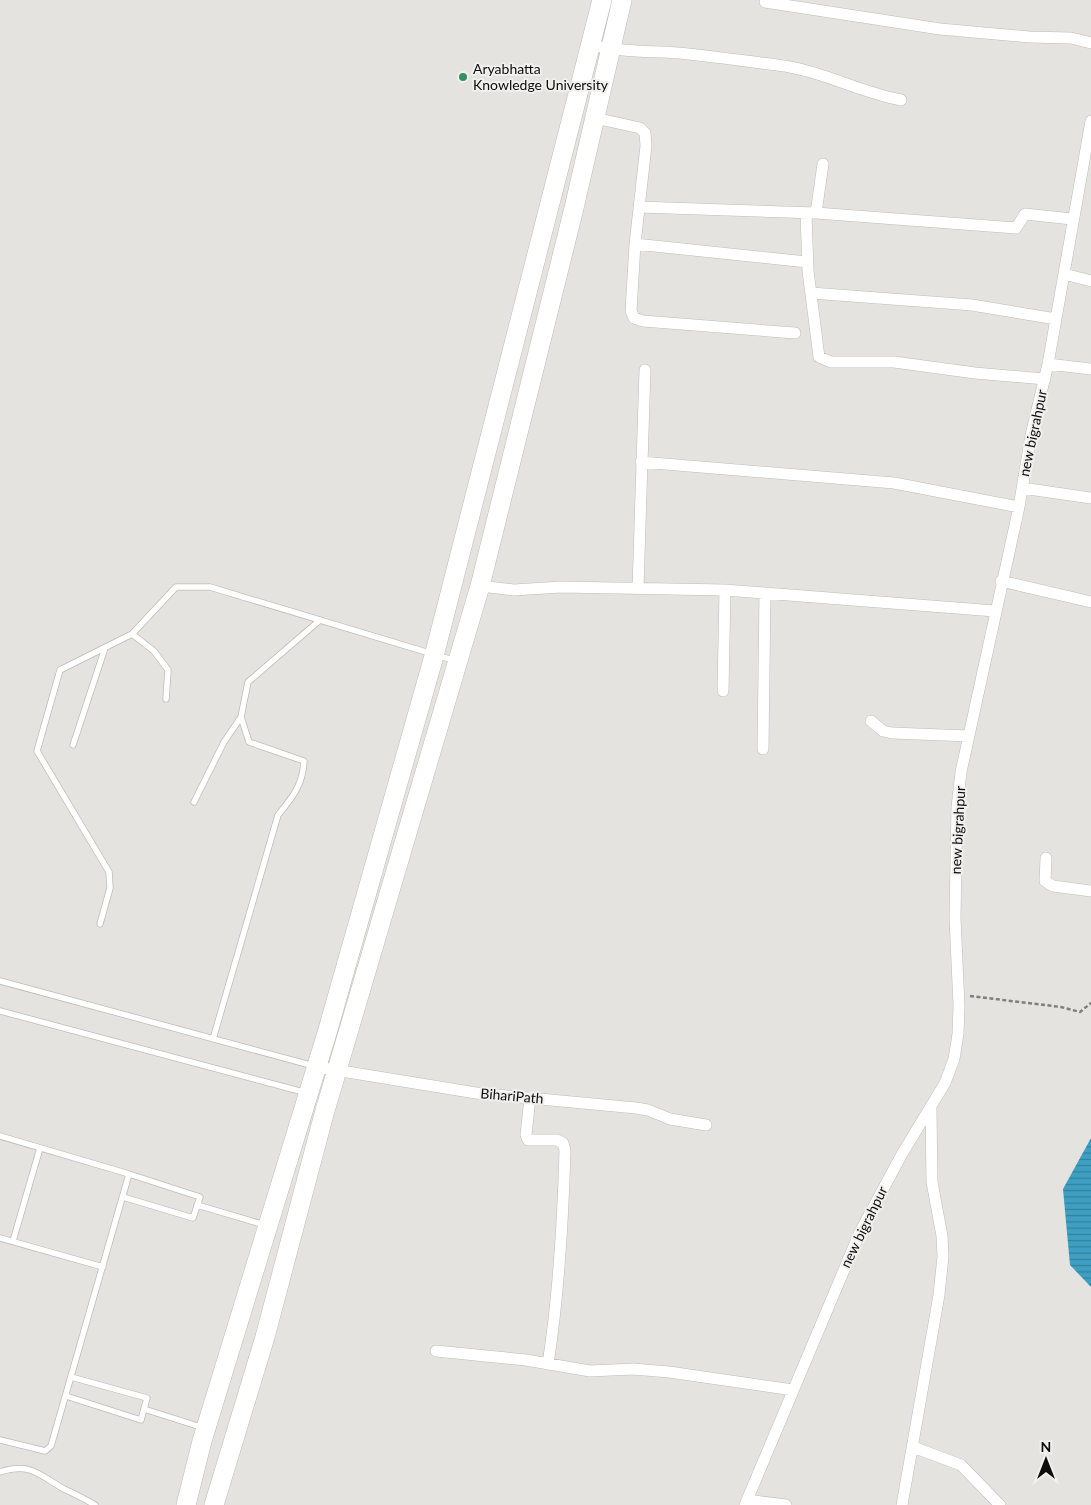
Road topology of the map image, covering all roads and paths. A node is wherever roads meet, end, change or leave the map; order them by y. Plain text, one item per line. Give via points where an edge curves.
1 (602, 0) edge
2 (622, 0) edge
3 (765, 2) dead end
4 (1091, 43) edge
5 (591, 45) junction
6 (611, 50) junction
7 (902, 100) dead end
8 (595, 118) junction
9 (1091, 121) edge
10 (823, 164) dead end
11 (1086, 182) edge
12 (639, 206) junction
13 (811, 213) junction
14 (1072, 219) junction
15 (635, 244) junction
16 (808, 262) junction
17 (533, 273) junction
18 (1064, 274) junction
19 (556, 279) junction
20 (1091, 281) edge
21 (811, 293) junction
22 (1056, 319) junction
23 (795, 333) dead end
24 (1048, 364) junction
25 (1091, 369) edge
26 (645, 370) dead end
27 (1045, 380) junction
28 (641, 462) junction
29 (1022, 488) junction
30 (1091, 498) edge
31 (1020, 507) junction
32 (471, 517) junction
33 (495, 523) junction
34 (1002, 581) junction
35 (480, 586) junction
36 (638, 588) junction
37 (725, 590) junction
38 (765, 593) junction
39 (1091, 602) edge
40 (995, 611) junction
41 (320, 620) junction
42 (132, 634) junction
43 (105, 648) junction
44 (434, 656) junction
45 (457, 662) junction
46 (723, 690) dead end
47 (166, 699) dead end
48 (241, 717) junction
49 (871, 721) dead end
50 (969, 736) junction
51 (73, 745) dead end
52 (763, 749) dead end
53 (194, 802) dead end
54 (1046, 858) dead end
55 (1091, 891) edge
56 (100, 924) dead end
57 (0, 981) edge
58 (959, 994) junction
59 (1091, 1003) edge
60 (0, 1012) edge
61 (213, 1039) junction
62 (317, 1067) junction
63 (337, 1071) junction
64 (309, 1094) junction
65 (530, 1098) junction
66 (931, 1108) junction
67 (706, 1125) dead end
68 (0, 1136) edge
69 (40, 1148) junction
70 (129, 1174) junction
71 (123, 1197) junction
72 (197, 1206) junction
73 (270, 1226) junction
74 (0, 1238) edge
75 (12, 1241) junction
76 (103, 1267) junction
77 (436, 1351) dead end
78 (548, 1364) junction
79 (71, 1377) junction
80 (793, 1390) junction
81 (66, 1396) junction
82 (144, 1409) junction
83 (206, 1428) junction
84 (0, 1440) edge
85 (913, 1447) junction
86 (0, 1472) edge
87 (746, 1503) edge
88 (95, 1505) edge
89 (186, 1505) edge
90 (214, 1505) edge
91 (786, 1505) edge
92 (902, 1505) edge
93 (1000, 1505) edge

1 - 5 main road
2 - 6 main road
3 - 4 street via 940,29 1071,38
5 - 6 street
5 - 17 main road
6 - 7 street via 696,55 777,65 821,74 867,92
6 - 8 main road
8 - 12 street via 640,128 645,133
8 - 19 main road
9 - 11 street, new bigrahpur
10 - 13 street
11 - 14 street, new bigrahpur
12 - 13 street
12 - 15 street
13 - 14 street via 1016,228 1025,214
13 - 16 street
14 - 18 street, new bigrahpur
15 - 16 street
15 - 23 street via 631,311 634,318
16 - 21 street
17 - 19 main road
17 - 32 main road
18 - 20 street
18 - 22 street, new bigrahpur
19 - 33 main road
21 - 22 street via 972,305
21 - 27 street via 816,348 824,360 894,362
22 - 24 street, new bigrahpur
24 - 25 street
24 - 27 street, new bigrahpur
26 - 28 street
27 - 29 street, new bigrahpur
28 - 31 street via 894,483
28 - 36 street
29 - 30 street
29 - 31 street, new bigrahpur
31 - 34 street, new bigrahpur
32 - 33 main road
32 - 44 main road
33 - 35 main road
34 - 39 street
34 - 40 street, new bigrahpur
35 - 36 street via 514,590
35 - 45 main road
36 - 37 street
37 - 38 street
37 - 46 street
38 - 40 street
38 - 52 street
40 - 50 street, new bigrahpur
41 - 42 lane via 210,587 176,587
41 - 44 lane
41 - 48 lane via 248,682
42 - 43 lane
42 - 47 lane via 154,651 168,670
43 - 51 lane
43 - 56 lane via 60,670 37,751 109,872 110,888
44 - 45 lane
44 - 62 main road
45 - 63 main road
48 - 53 lane via 224,742
48 - 61 lane via 249,742 304,761 303,776 298,790 278,816
49 - 50 street via 883,731 892,733
50 - 58 street, new bigrahpur via 957,807 955,918
54 - 55 street via 1045,881 1053,886
57 - 61 lane
58 - 59 path via 1078,1012
58 - 66 street, new bigrahpur via 954,1059
60 - 64 lane
61 - 62 lane
62 - 63 street, BihariPath
62 - 64 main road
63 - 65 street, BihariPath via 416,1085
63 - 90 main road via 265,1337
64 - 73 main road
65 - 67 street, BihariPath via 636,1108 670,1119
65 - 78 street via 528,1140 557,1140 563,1143 565,1150 562,1236
66 - 80 street, new bigrahpur via 876,1200 846,1262
66 - 85 street via 932,1182 943,1256
68 - 69 lane
69 - 70 lane
69 - 75 lane
70 - 71 lane
70 - 72 lane via 200,1197
71 - 72 lane via 193,1218
71 - 76 lane
72 - 73 lane
73 - 83 main road
74 - 75 lane
75 - 76 lane
76 - 79 lane
77 - 78 street
78 - 80 street via 590,1371 633,1369 669,1372
79 - 81 lane
79 - 82 lane via 147,1398
80 - 87 street, new bigrahpur
81 - 82 lane via 141,1420
81 - 84 lane via 51,1446 46,1451
82 - 83 lane
83 - 89 main road
85 - 92 street
85 - 93 street via 961,1465
86 - 88 lane via 11,1468 38,1472
87 - 91 street

